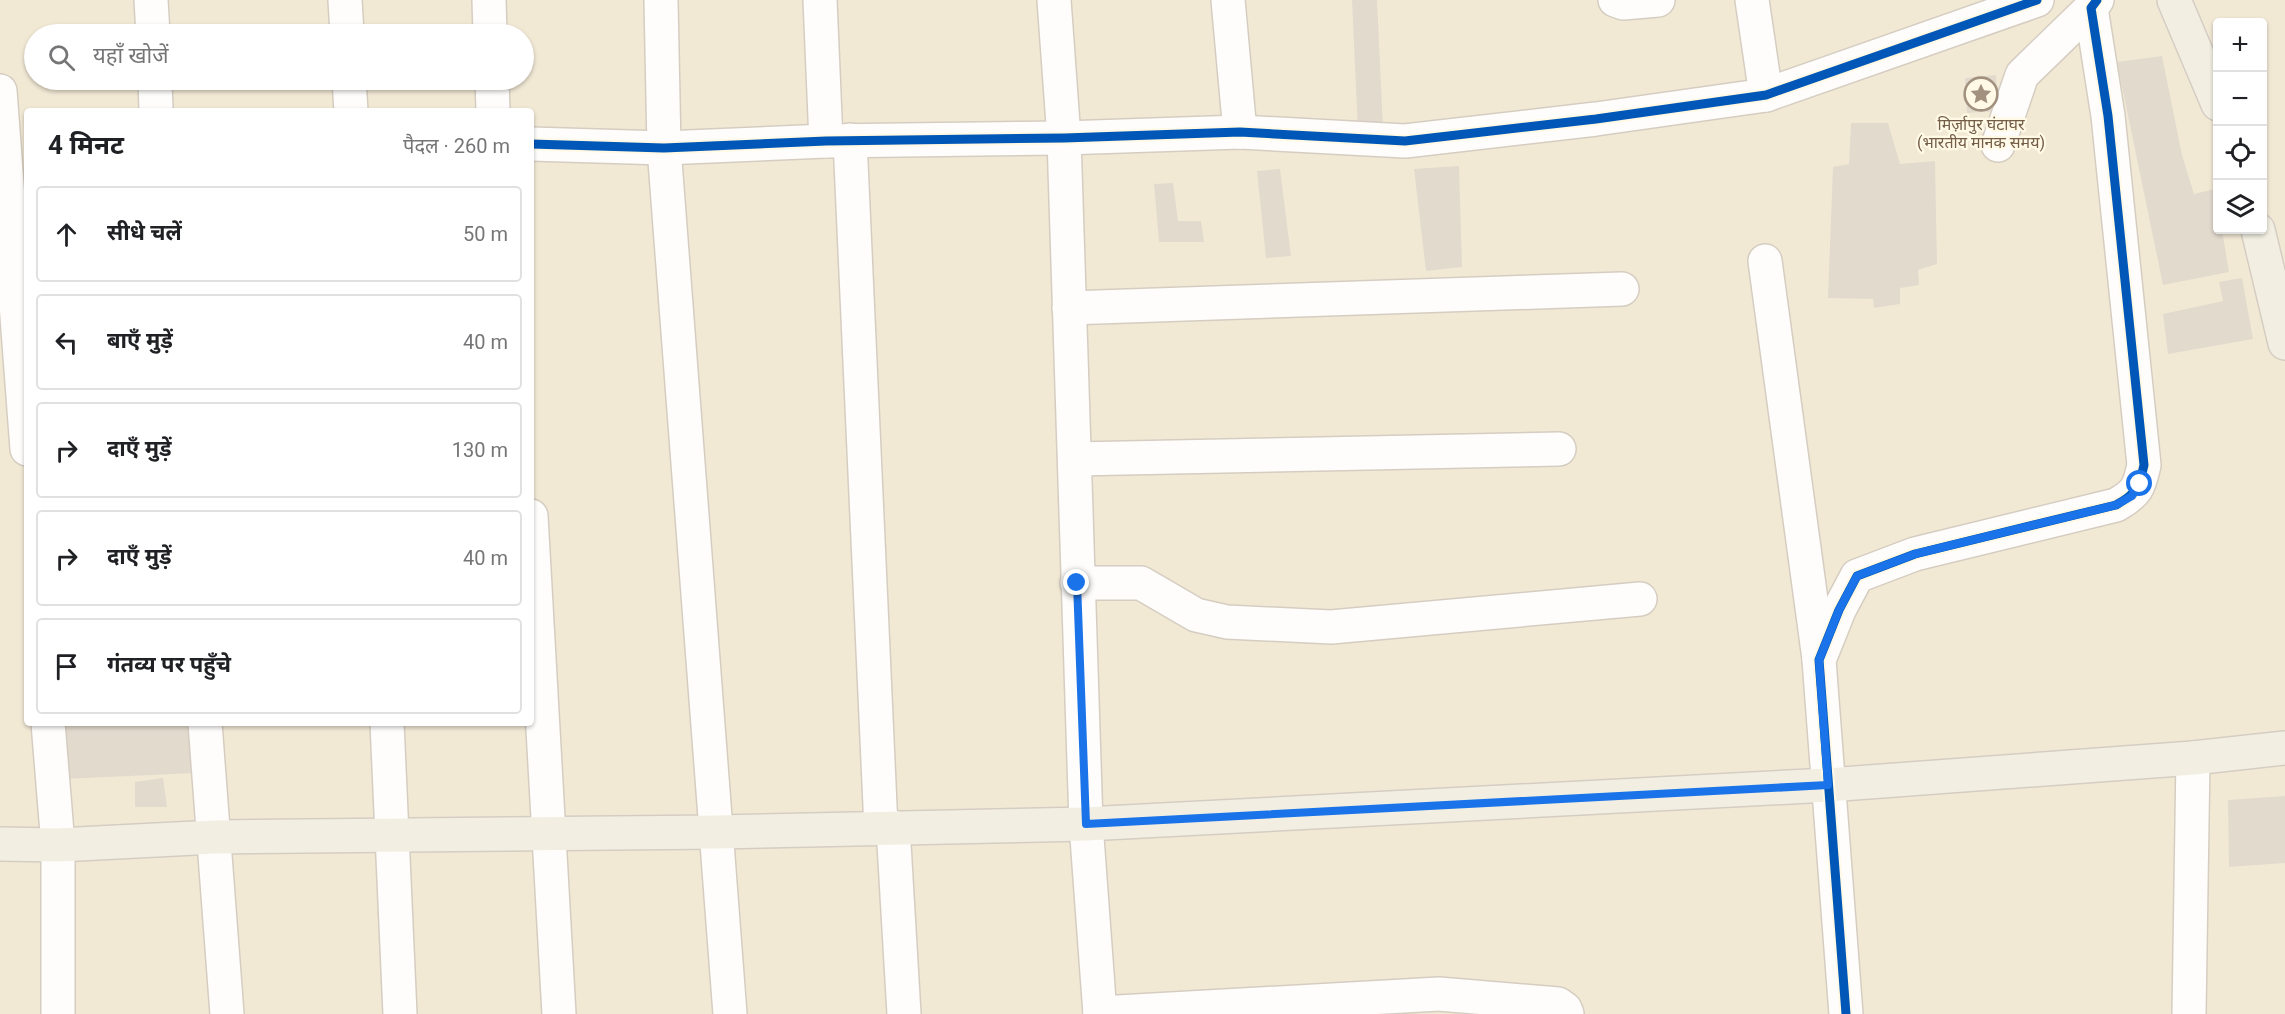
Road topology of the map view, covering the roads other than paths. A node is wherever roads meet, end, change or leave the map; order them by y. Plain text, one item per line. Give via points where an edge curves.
1 (151, 0) edge
2 (345, 0) edge
3 (489, 0) edge
4 (661, 0) edge
5 (820, 0) edge
6 (1054, 0) edge
7 (1228, 0) edge
8 (1616, 0) edge
9 (1658, 0) edge
10 (1752, 0) edge
11 (2037, 0) edge
12 (2174, 0) edge
13 (2094, 4) edge
14 (152, 24) edge
15 (346, 24) edge
16 (490, 24) edge
17 (155, 90) edge
18 (350, 90) edge
19 (492, 90) edge
20 (0, 91) edge
21 (2213, 94) edge
22 (1766, 95) junction
23 (156, 108) edge
24 (351, 108) edge
25 (493, 108) edge
26 (1240, 132) junction
27 (1064, 138) junction
28 (838, 141) junction
29 (534, 144) edge
30 (1998, 145) dead end
31 (664, 148) junction
32 (10, 153) edge
33 (2259, 234) edge
34 (1765, 261) dead end
35 (1622, 289) dead end
36 (1069, 308) junction
37 (2285, 343) edge
38 (24, 397) edge
39 (1559, 449) dead end
40 (1074, 459) junction
41 (534, 572) edge
42 (1077, 583) junction
43 (1640, 599) dead end
44 (1819, 660) junction
45 (48, 726) edge
46 (205, 726) edge
47 (387, 726) edge
48 (2285, 748) edge
49 (2193, 758) junction
50 (1828, 785) junction
51 (1086, 824) junction
52 (887, 828) junction
53 (717, 832) junction
54 (548, 833) junction
55 (393, 836) junction
56 (214, 837) junction
57 (0, 844) edge
58 (58, 844) junction
59 (1440, 1004) edge
60 (1272, 1009) edge
61 (1100, 1013) edge
62 (58, 1014) edge
63 (227, 1014) edge
64 (400, 1014) edge
65 (559, 1014) edge
66 (730, 1014) edge
67 (904, 1014) edge
68 (1567, 1014) edge
69 (1846, 1014) edge
70 (2189, 1014) edge

1 - 14 street
2 - 15 street
3 - 16 street
4 - 31 street
5 - 28 street
6 - 27 street
7 - 26 street
8 - 9 street
10 - 22 street
11 - 22 street
12 - 21 main road
13 - 30 street via 2022,75
13 - 44 street via 2144,465 2140,484 2132,496 2116,505 1915,554 1857,576
17 - 23 street
18 - 24 street
19 - 25 street
20 - 32 street
22 - 26 street via 1405,141
26 - 27 street
27 - 28 street
27 - 36 street
28 - 31 street
28 - 52 street
29 - 31 street
31 - 53 street
32 - 38 street
33 - 37 main road
34 - 44 street
35 - 36 street
36 - 40 street
39 - 40 street
40 - 42 street
41 - 54 street
42 - 43 street via 1141,583 1196,615 1227,622 1331,627
42 - 51 street
44 - 50 street
45 - 58 street
46 - 56 street
47 - 55 street
48 - 49 main road
49 - 50 main road
49 - 70 street
50 - 51 main road
50 - 69 street
51 - 52 main road
51 - 61 street
52 - 53 main road
52 - 67 street
53 - 54 main road
53 - 66 street
54 - 55 main road
54 - 65 street
55 - 56 main road
55 - 64 street
56 - 58 main road
56 - 63 street
57 - 58 main road
58 - 62 street
59 - 60 street
59 - 68 street via 1558,1004
60 - 61 street

